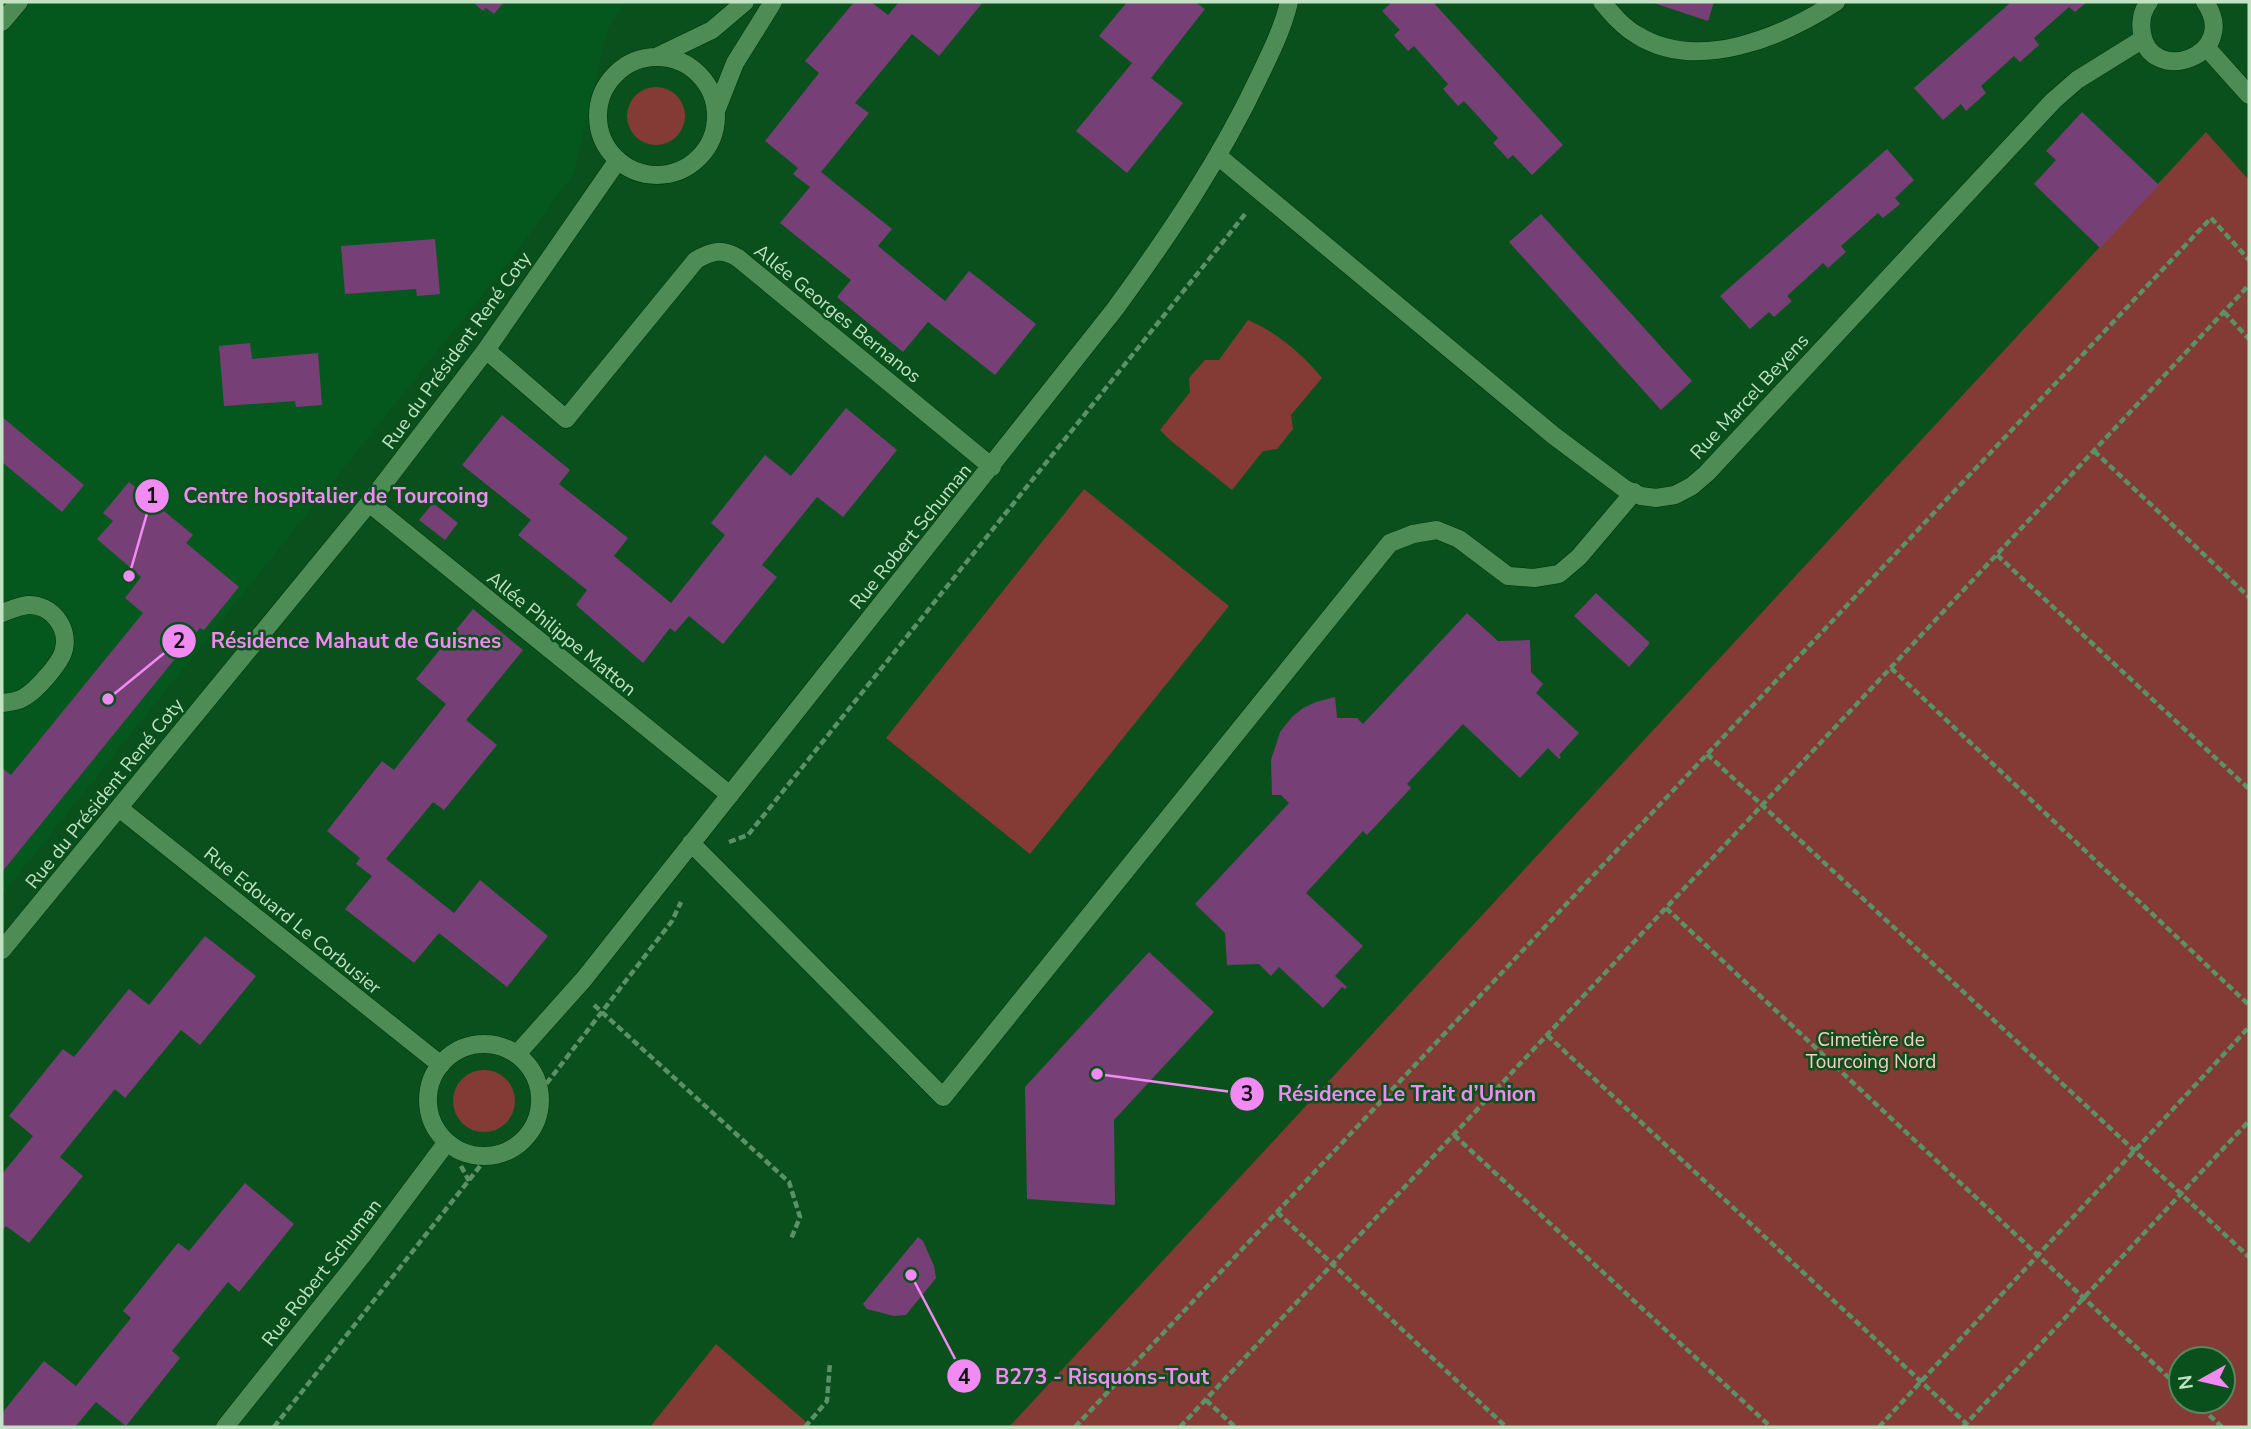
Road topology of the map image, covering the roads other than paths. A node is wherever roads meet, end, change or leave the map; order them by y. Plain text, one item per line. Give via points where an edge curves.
1 (19, 2) edge
2 (745, 2) edge
3 (773, 2) edge
4 (1602, 2) edge
5 (1836, 2) edge
6 (2149, 2) edge
7 (2205, 2) edge
8 (1289, 5) edge
9 (2, 22) edge
10 (2143, 39) junction
11 (2206, 47) junction
12 (658, 56) junction
13 (2249, 94) edge
14 (716, 111) junction
15 (1218, 156) junction
16 (618, 160) junction
17 (486, 350) junction
18 (992, 467) junction
19 (1634, 492) junction
20 (369, 503) junction
21 (2, 613) edge
22 (2, 703) edge
23 (730, 795) junction
24 (119, 808) junction
25 (691, 843) junction
26 (2, 950) edge
27 (517, 1054) junction
28 (441, 1065) junction
29 (447, 1142) junction
30 (225, 1427) edge

1 - 9 street
2 - 12 street via 712,30
3 - 14 street via 735,63
4 - 5 street via 1636,35 1670,49 1692,51 1758,39
6 - 10 street via 2141,21
7 - 11 street via 2214,26
8 - 15 street, Rue Robert Schuman via 1245,108
10 - 11 street via 2151,52 2172,61 2195,57
10 - 19 street, Rue Marcel Beyens via 2077,80 2053,101 1707,473 1675,495 1656,498
11 - 13 street
12 - 14 street via 677,60 701,76 712,92
12 - 16 street via 628,64 603,91 600,128
14 - 16 street via 712,138 688,167 652,175
15 - 18 street, Rue Robert Schuman via 1115,309
15 - 19 street, Rue Marcel Beyens via 1553,435
16 - 17 street, Rue du Président René Coty
17 - 18 street, Allée Georges Bernanos via 566,419 696,260 723,250
17 - 20 street, Rue du Président René Coty
18 - 23 street, Rue Robert Schuman
19 - 25 street via 1559,574 1508,576 1459,539 1437,530 1390,543 943,1097
20 - 23 street, Allée Philippe Matton
20 - 24 street, Rue du Président René Coty
21 - 22 street via 29,605 46,609 58,620 65,646 61,659 31,693
23 - 25 street, Rue Robert Schuman
24 - 26 street, Rue du Président René Coty
24 - 28 street, Rue Edouard Le Corbusier
25 - 27 street, Rue Robert Schuman
27 - 28 street via 482,1044 455,1052
27 - 29 street via 535,1075 540,1092 540,1111 528,1135 506,1152 488,1156 462,1152
28 - 29 street via 429,1090 429,1109
29 - 30 street, Rue Robert Schuman

